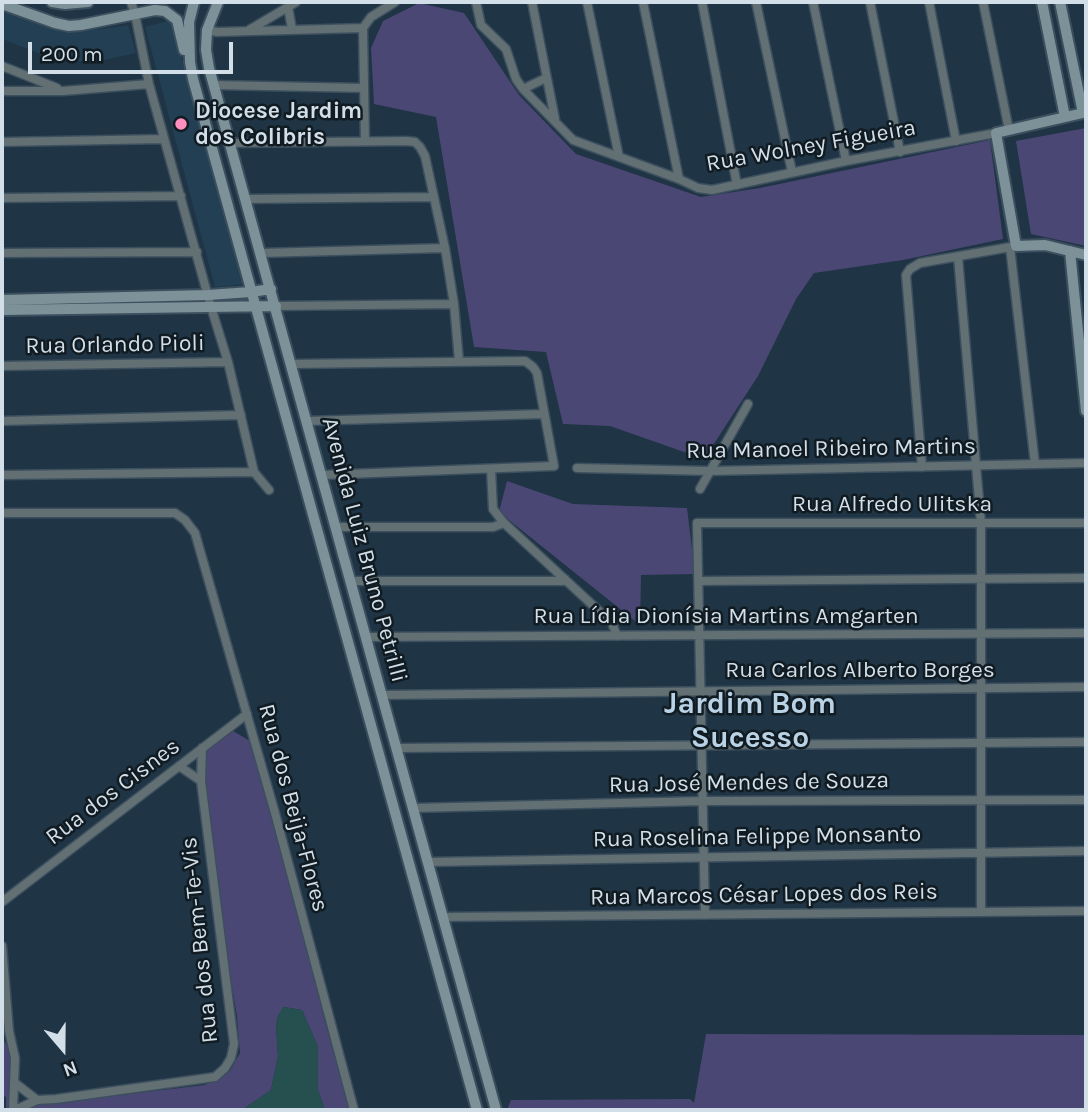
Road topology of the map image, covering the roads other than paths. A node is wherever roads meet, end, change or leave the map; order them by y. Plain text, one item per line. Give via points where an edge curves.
1 (52, 2) edge
2 (88, 2) edge
3 (131, 2) edge
4 (194, 2) edge
5 (218, 2) edge
6 (396, 2) edge
7 (476, 2) edge
8 (532, 2) edge
9 (587, 2) edge
10 (643, 2) edge
11 (702, 2) edge
12 (756, 2) edge
13 (813, 2) edge
14 (870, 2) edge
15 (929, 2) edge
16 (983, 2) edge
17 (1042, 2) edge
18 (1060, 2) edge
19 (2, 4) edge
20 (292, 4) edge
21 (135, 14) junction
22 (363, 28) junction
23 (292, 29) junction
24 (207, 30) junction
25 (248, 31) junction
26 (190, 62) junction
27 (2, 65) edge
28 (546, 78) junction
29 (149, 84) junction
30 (214, 85) junction
31 (364, 88) junction
32 (523, 89) junction
33 (63, 90) junction
34 (2, 91) edge
35 (1085, 113) edge
36 (1065, 117) junction
37 (556, 122) junction
38 (1009, 130) junction
39 (996, 133) junction
40 (164, 139) junction
41 (365, 141) junction
42 (956, 141) junction
43 (2, 142) edge
44 (230, 143) junction
45 (900, 152) junction
46 (619, 157) junction
47 (846, 161) junction
48 (237, 167) junction
49 (218, 171) junction
50 (792, 173) junction
51 (678, 179) junction
52 (737, 185) junction
53 (181, 196) junction
54 (434, 197) junction
55 (2, 198) edge
56 (246, 200) junction
57 (1013, 246) junction
58 (445, 248) junction
59 (1070, 251) junction
60 (197, 252) junction
61 (2, 253) edge
62 (261, 253) junction
63 (1086, 255) edge
64 (958, 257) junction
65 (271, 289) junction
66 (251, 292) junction
67 (208, 295) junction
68 (2, 300) edge
69 (454, 304) junction
70 (255, 305) junction
71 (276, 306) junction
72 (211, 307) junction
73 (2, 310) edge
74 (459, 361) junction
75 (228, 362) junction
76 (292, 364) junction
77 (2, 366) edge
78 (748, 404) dead end
79 (1086, 411) edge
80 (544, 414) junction
81 (242, 415) junction
82 (2, 421) edge
83 (307, 421) junction
84 (1086, 463) edge
85 (1035, 464) junction
86 (977, 466) junction
87 (922, 467) junction
88 (577, 468) dead end
89 (491, 469) junction
90 (710, 471) junction
91 (254, 472) junction
92 (2, 475) edge
93 (322, 475) junction
94 (700, 489) dead end
95 (269, 490) dead end
96 (2, 513) edge
97 (504, 523) junction
98 (981, 523) junction
99 (1086, 523) edge
100 (337, 527) junction
101 (1086, 578) edge
102 (565, 579) junction
103 (981, 579) junction
104 (351, 581) junction
105 (699, 581) junction
106 (1086, 633) edge
107 (981, 634) junction
108 (617, 636) junction
109 (700, 636) junction
110 (366, 637) junction
111 (356, 669) junction
112 (1086, 687) edge
113 (981, 688) junction
114 (701, 691) junction
115 (382, 695) junction
116 (247, 714) junction
117 (388, 716) junction
118 (392, 731) junction
119 (374, 737) junction
120 (1086, 742) edge
121 (981, 743) junction
122 (702, 746) junction
123 (202, 748) junction
124 (397, 748) junction
125 (178, 766) junction
126 (201, 781) junction
127 (1086, 800) edge
128 (703, 801) junction
129 (981, 801) junction
130 (413, 808) junction
131 (1086, 851) edge
132 (981, 853) junction
133 (704, 857) junction
134 (428, 862) junction
135 (2, 902) edge
136 (1086, 911) edge
137 (981, 912) junction
138 (705, 915) junction
139 (442, 917) junction
140 (2, 946) edge
141 (5, 1031) edge
142 (15, 1083) junction
143 (37, 1100) junction
144 (14, 1110) edge
145 (354, 1110) edge
146 (477, 1110) edge
147 (496, 1110) edge

1 - 2 main road
3 - 21 street
4 - 26 main road, Avenida Luiz Bruno Petrilli via 189,22
5 - 24 main road, Avenida Luiz Bruno Petrilli
6 - 22 street via 371,17
7 - 32 street via 481,25 506,49
8 - 28 street
9 - 46 street
10 - 51 street
11 - 52 street
12 - 50 street
13 - 47 street
14 - 45 street
15 - 42 street
16 - 38 street
17 - 36 main road
18 - 35 main road
19 - 21 main road via 69,26
20 - 23 street
20 - 25 street
21 - 26 main road via 160,10 174,16
21 - 29 street
22 - 23 street
22 - 31 street
23 - 25 street
24 - 25 street
24 - 30 main road, Avenida Luiz Bruno Petrilli via 206,50
26 - 49 main road, Avenida Luiz Bruno Petrilli
27 - 33 street
28 - 32 street
28 - 37 street
29 - 33 street
29 - 40 street
30 - 31 street
30 - 44 main road, Avenida Luiz Bruno Petrilli
31 - 41 street
32 - 37 street, Rua Wolney Figueira
33 - 34 street
35 - 36 main road, Rua Wolney Figueira
36 - 38 main road, Rua Wolney Figueira
37 - 46 street, Rua Wolney Figueira via 579,144
38 - 39 main road, Rua Wolney Figueira
39 - 42 street, Rua Wolney Figueira
39 - 57 main road
40 - 43 street
40 - 53 street
41 - 44 street
41 - 54 street via 418,144
42 - 45 street, Rua Wolney Figueira
44 - 48 main road, Avenida Luiz Bruno Petrilli
45 - 47 street, Rua Wolney Figueira
46 - 51 street, Rua Wolney Figueira
47 - 50 street, Rua Wolney Figueira
48 - 49 main road
48 - 56 main road, Avenida Luiz Bruno Petrilli
49 - 66 main road, Avenida Luiz Bruno Petrilli
50 - 52 street, Rua Wolney Figueira
51 - 52 street, Rua Wolney Figueira via 712,190
53 - 55 street
53 - 60 street
54 - 56 street
54 - 58 street
56 - 62 main road, Avenida Luiz Bruno Petrilli
57 - 59 main road via 1045,245
57 - 64 street
57 - 85 street
58 - 62 street
58 - 69 street
59 - 63 main road
59 - 79 main road
60 - 61 street
60 - 67 street
62 - 65 main road, Avenida Luiz Bruno Petrilli
64 - 86 street
64 - 87 street via 920,263 905,278
65 - 66 main road
65 - 71 main road, Avenida Luiz Bruno Petrilli
66 - 67 main road
66 - 70 main road, Avenida Luiz Bruno Petrilli
67 - 68 main road
67 - 72 street
69 - 71 street
69 - 74 street
70 - 71 main road
70 - 72 main road
70 - 111 main road, Avenida Luiz Bruno Petrilli
71 - 76 main road, Avenida Luiz Bruno Petrilli
72 - 73 main road
72 - 75 street
74 - 76 street
74 - 80 street via 530,364 537,373
75 - 77 street, Rua Orlando Pioli
75 - 81 street
76 - 83 main road, Avenida Luiz Bruno Petrilli
78 - 90 street
80 - 83 street
80 - 89 street via 554,466
81 - 82 street
81 - 91 street
83 - 93 main road, Avenida Luiz Bruno Petrilli
84 - 85 street, Rua Manoel Ribeiro Martins
85 - 86 street, Rua Manoel Ribeiro Martins
86 - 87 street, Rua Manoel Ribeiro Martins
86 - 98 street
87 - 90 street, Rua Manoel Ribeiro Martins
88 - 90 street, Rua Manoel Ribeiro Martins
89 - 93 street
89 - 97 street via 493,509
90 - 94 street
91 - 92 street
91 - 95 street
93 - 100 main road, Avenida Luiz Bruno Petrilli
96 - 116 street, Rua dos Beija-Flores via 175,513 185,520 195,533
97 - 100 street via 493,527
97 - 102 street
98 - 99 street, Rua Alfredo Ulitska
98 - 103 street
98 - 105 street, Rua Alfredo Ulitska via 697,523
100 - 104 main road, Avenida Luiz Bruno Petrilli
101 - 103 street
102 - 104 street
102 - 108 street via 612,623
103 - 105 street
103 - 107 street
104 - 110 main road, Avenida Luiz Bruno Petrilli
105 - 109 street
106 - 107 street, Rua Lídia Dionísia Martins Amgarten
107 - 109 street, Rua Lídia Dionísia Martins Amgarten
107 - 113 street
108 - 109 street, Rua Lídia Dionísia Martins Amgarten
108 - 110 street, Rua Lídia Dionísia Martins Amgarten
109 - 114 street
110 - 115 main road, Avenida Luiz Bruno Petrilli
111 - 117 main road via 364,677 376,718
111 - 119 main road, Avenida Luiz Bruno Petrilli
112 - 113 street, Rua Carlos Alberto Borges
113 - 114 street, Rua Carlos Alberto Borges
113 - 121 street
114 - 115 street, Rua Carlos Alberto Borges
114 - 122 street
115 - 117 main road, Avenida Luiz Bruno Petrilli
116 - 123 street, Rua dos Cisnes
116 - 145 street, Rua dos Beija-Flores
117 - 118 main road, Avenida Luiz Bruno Petrilli
118 - 119 main road via 378,724
118 - 124 main road, Avenida Luiz Bruno Petrilli
119 - 146 main road, Avenida Luiz Bruno Petrilli
120 - 121 street
121 - 122 street
121 - 129 street
122 - 124 street
122 - 128 street
123 - 125 street, Rua dos Cisnes
123 - 126 street, Rua dos Bem-Te-Vis
124 - 130 main road, Avenida Luiz Bruno Petrilli
125 - 126 street
125 - 135 street, Rua dos Cisnes
126 - 143 street, Rua dos Bem-Te-Vis via 234,1044 231,1058 215,1077
127 - 129 street, Rua José Mendes de Souza
128 - 129 street, Rua José Mendes de Souza
128 - 130 street, Rua José Mendes de Souza
128 - 133 street
129 - 132 street
130 - 134 main road, Avenida Luiz Bruno Petrilli
131 - 132 street, Rua Roselina Felippe Monsanto
132 - 133 street, Rua Roselina Felippe Monsanto
132 - 137 street
133 - 134 street, Rua Roselina Felippe Monsanto
133 - 138 street
134 - 139 main road, Avenida Luiz Bruno Petrilli
136 - 137 street, Rua Marcos César Lopes dos Reis
137 - 138 street, Rua Marcos César Lopes dos Reis
138 - 139 street, Rua Marcos César Lopes dos Reis
139 - 147 main road, Avenida Luiz Bruno Petrilli
140 - 141 street
141 - 142 street via 15,1058
142 - 143 street
142 - 144 street
143 - 144 street, Rua dos Bem-Te-Vis

